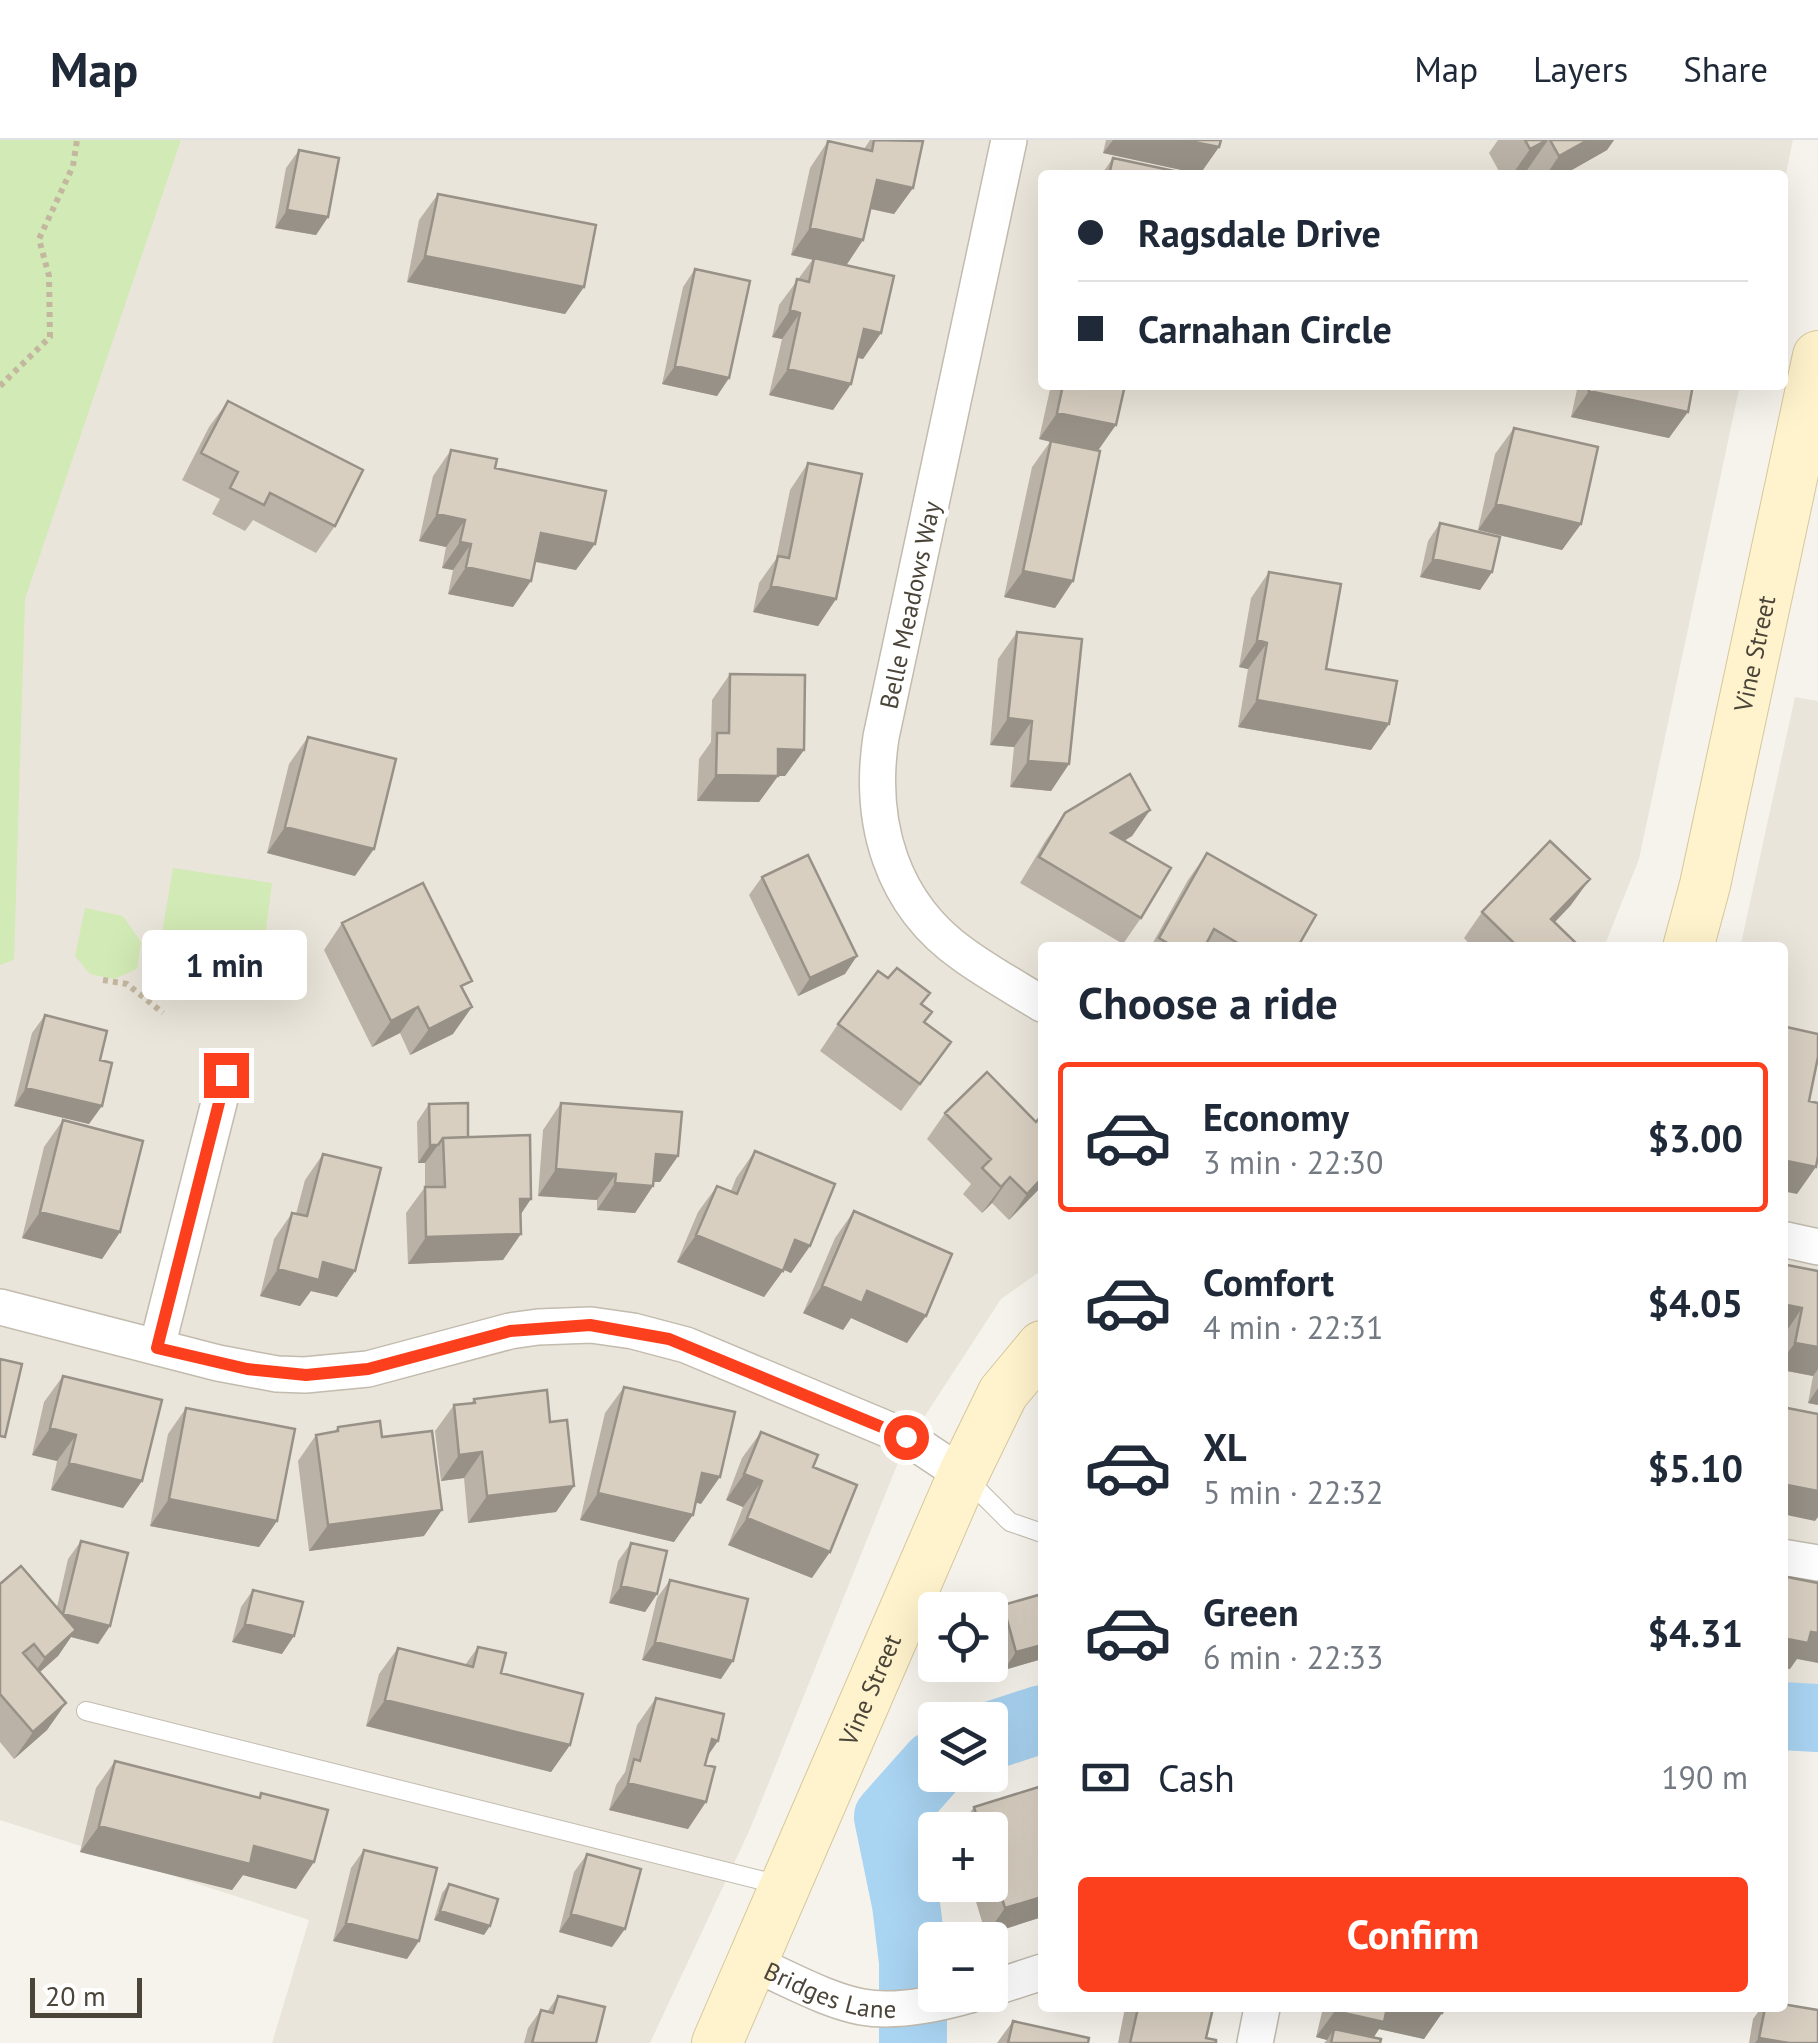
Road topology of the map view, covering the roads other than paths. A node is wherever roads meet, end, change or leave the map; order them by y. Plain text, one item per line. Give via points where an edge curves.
1 (1009, 140) edge
2 (1818, 356) edge
3 (1690, 942) edge
4 (1038, 1002) edge
5 (226, 1075) dead end
6 (1788, 1240) edge
7 (1818, 1247) edge
8 (0, 1308) edge
9 (157, 1348) junction
10 (1038, 1351) edge
11 (963, 1475) junction
12 (1038, 1532) edge
13 (1788, 1558) edge
14 (1818, 1562) edge
15 (86, 1711) dead end
16 (787, 1886) junction
17 (754, 1964) junction
18 (1038, 1973) edge
19 (1008, 1983) edge
20 (918, 2003) edge
21 (1261, 2012) edge
22 (717, 2043) edge
23 (1255, 2043) edge

1 - 4 street, Belle Meadows Way via 881,737 876,800 890,860 919,912 962,954
2 - 3 street, Vine Street
5 - 9 street
6 - 7 street
8 - 9 street
9 - 11 street via 306,1375 368,1369 538,1327 633,1331 686,1345 906,1437
10 - 11 street, Vine Street via 1003,1393
11 - 12 lane via 1010,1522
11 - 16 street, Vine Street
13 - 14 street
15 - 16 lane
16 - 17 street, Vine Street
17 - 20 street, Bridges Lane via 846,2003
17 - 22 street, Vine Street
18 - 19 street
21 - 23 street

